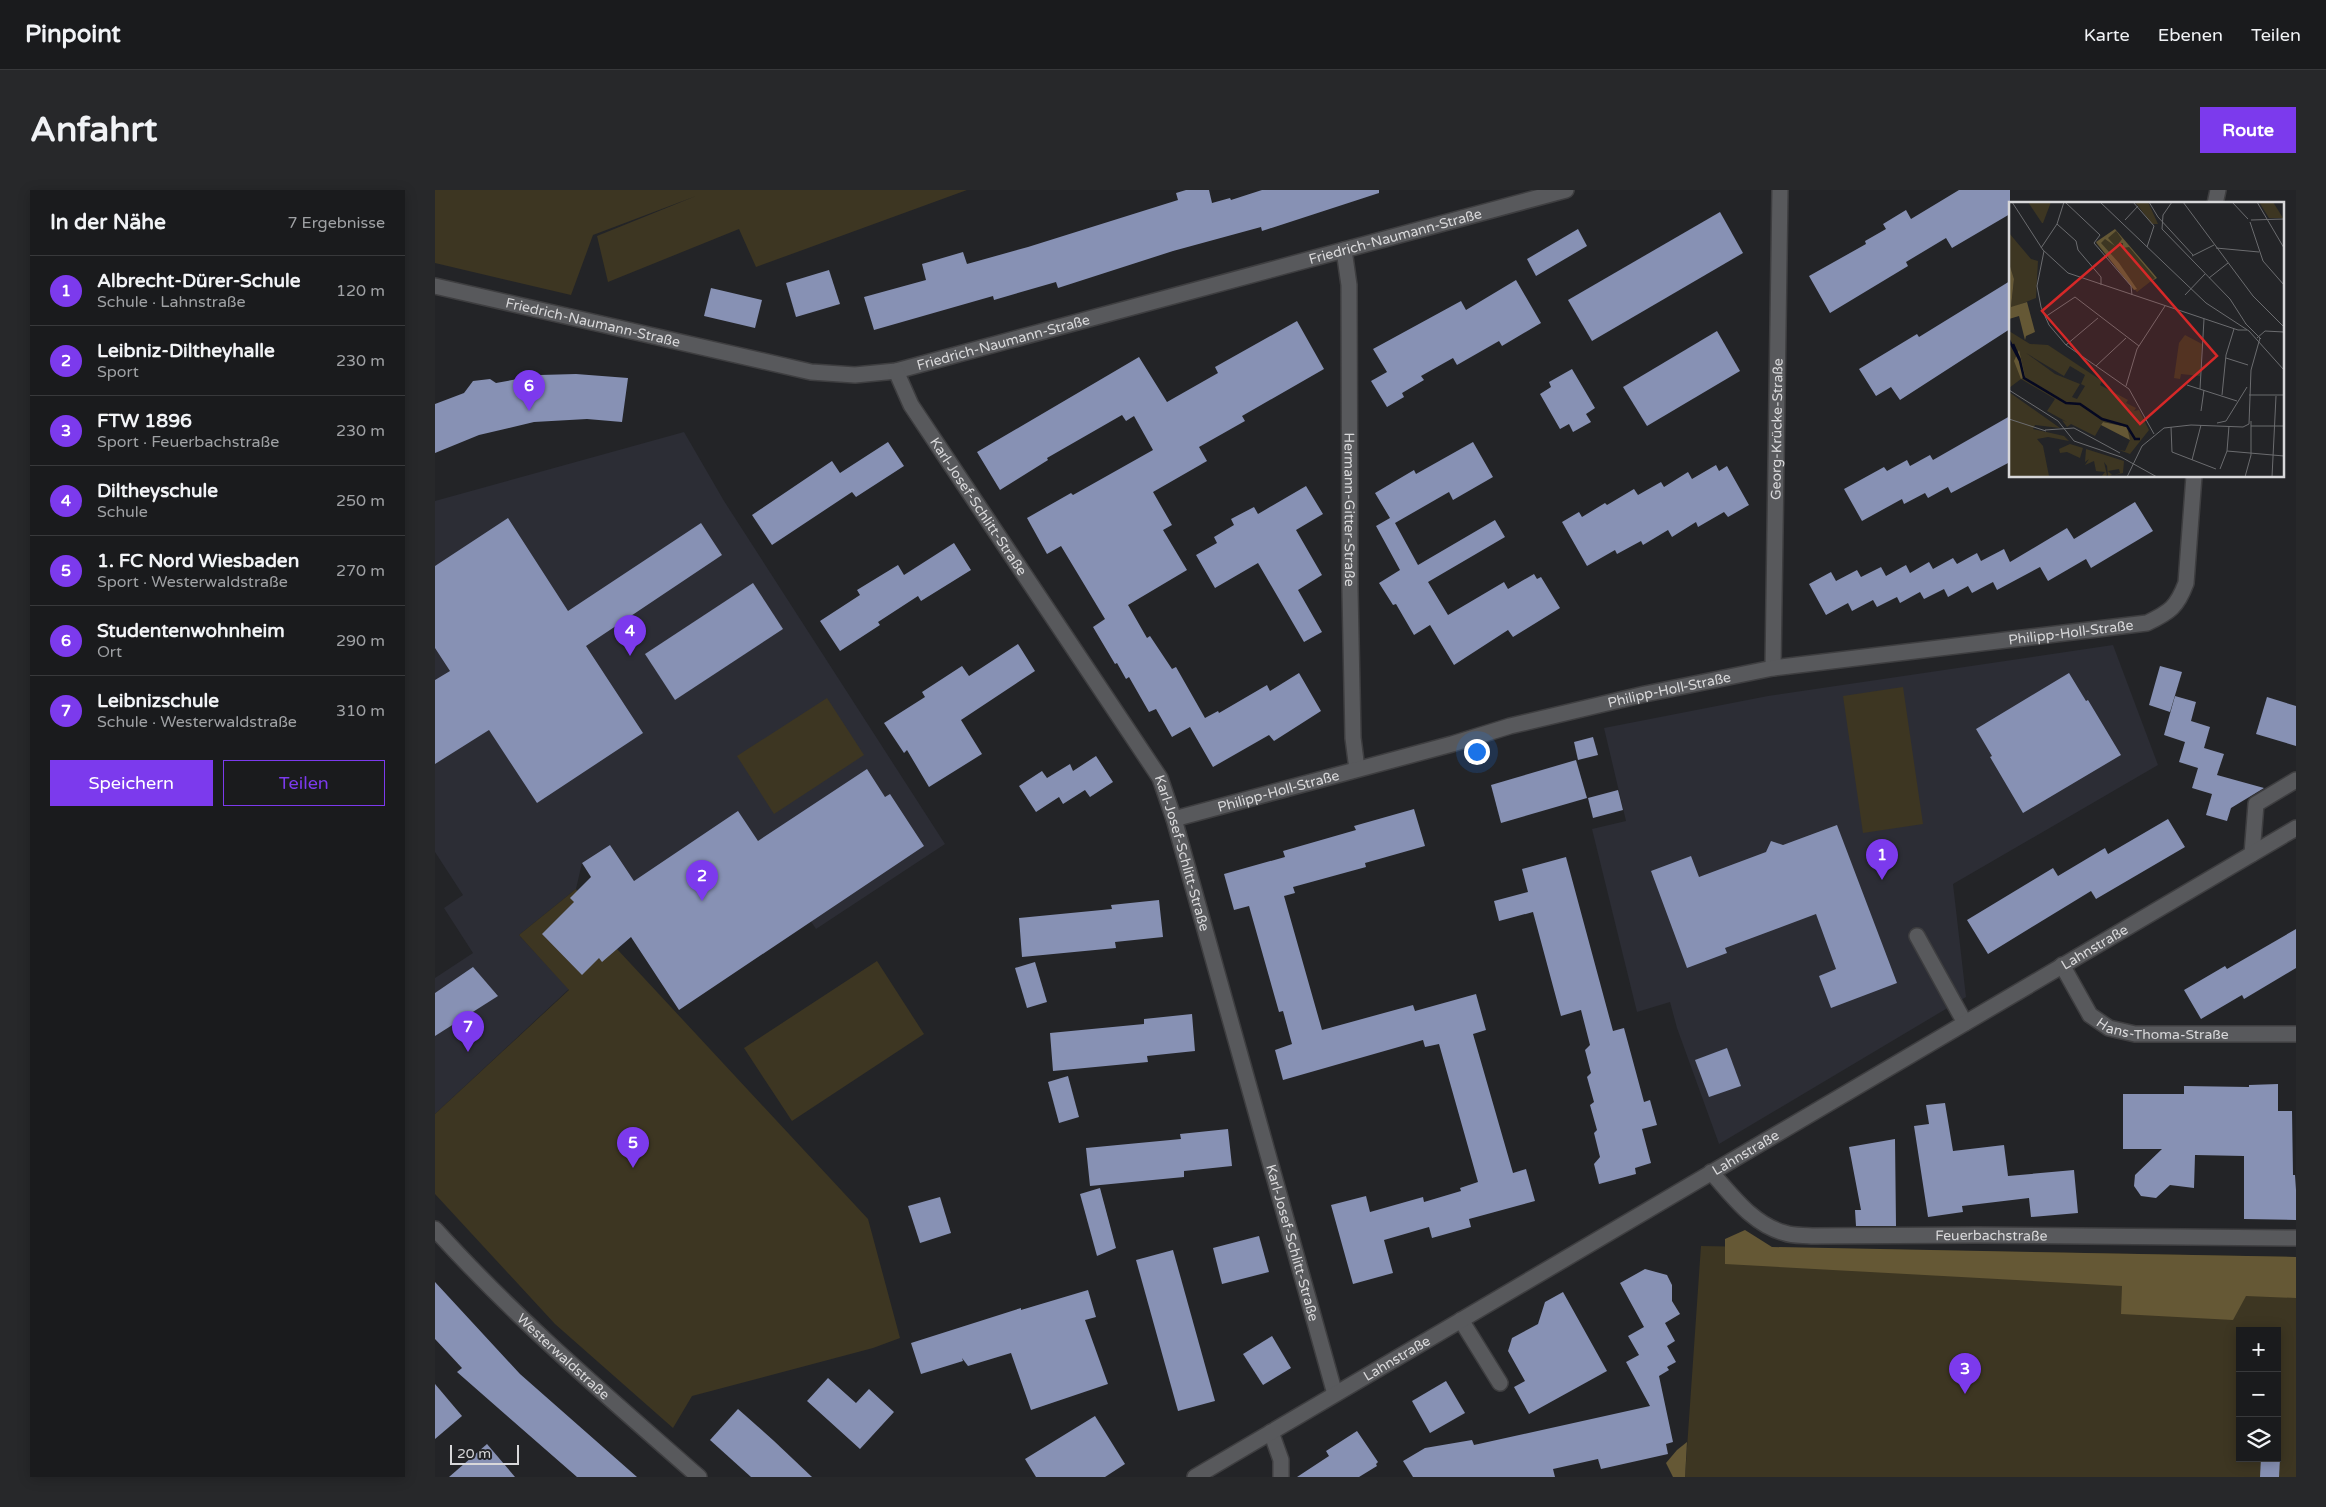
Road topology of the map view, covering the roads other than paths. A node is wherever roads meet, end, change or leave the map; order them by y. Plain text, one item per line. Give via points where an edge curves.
1 (1566, 190) edge
2 (1780, 190) edge
3 (1344, 250) junction
4 (435, 286) edge
5 (896, 371) junction
6 (2194, 478) edge
7 (1773, 668) junction
8 (1357, 769) junction
9 (2296, 780) edge
10 (1174, 819) junction
11 (2296, 828) edge
12 (2253, 854) junction
13 (1917, 936) dead end
14 (2062, 966) junction
15 (1965, 1023) junction
16 (2296, 1034) edge
17 (1711, 1172) junction
18 (435, 1229) edge
19 (2296, 1238) edge
20 (1461, 1320) junction
21 (1500, 1383) dead end
22 (1335, 1394) junction
23 (1271, 1432) junction
24 (699, 1477) edge
25 (1195, 1477) edge
26 (1281, 1477) edge

1 - 3 street, Friedrich-Naumann-Straße
2 - 7 street, Georg-Krücke-Straße
3 - 5 street, Friedrich-Naumann-Straße
3 - 8 street, Hermann-Gitter-Straße via 1349,285 1350,591 1353,738
4 - 5 street, Friedrich-Naumann-Straße via 811,372 855,375
5 - 10 street, Karl-Josef-Schlitt-Straße via 911,405 1161,778
6 - 7 street, Philipp-Holl-Straße via 2186,583 2172,609 2147,623
7 - 8 street, Philipp-Holl-Straße via 1510,726
8 - 10 street, Philipp-Holl-Straße
9 - 12 street via 2256,804
10 - 22 street, Karl-Josef-Schlitt-Straße
11 - 12 street, Lahnstraße
12 - 14 street, Lahnstraße
13 - 15 street
14 - 15 street, Lahnstraße
14 - 16 street, Hans-Thoma-Straße via 2090,1015 2109,1028 2135,1034
15 - 17 street, Lahnstraße
17 - 19 street, Feuerbachstraße via 1757,1220 1785,1234
17 - 20 street, Lahnstraße
18 - 24 street, Westerwaldstraße via 554,1348
20 - 21 street
20 - 22 street, Lahnstraße
22 - 23 street, Lahnstraße
23 - 25 street, Lahnstraße
23 - 26 street via 1281,1460

